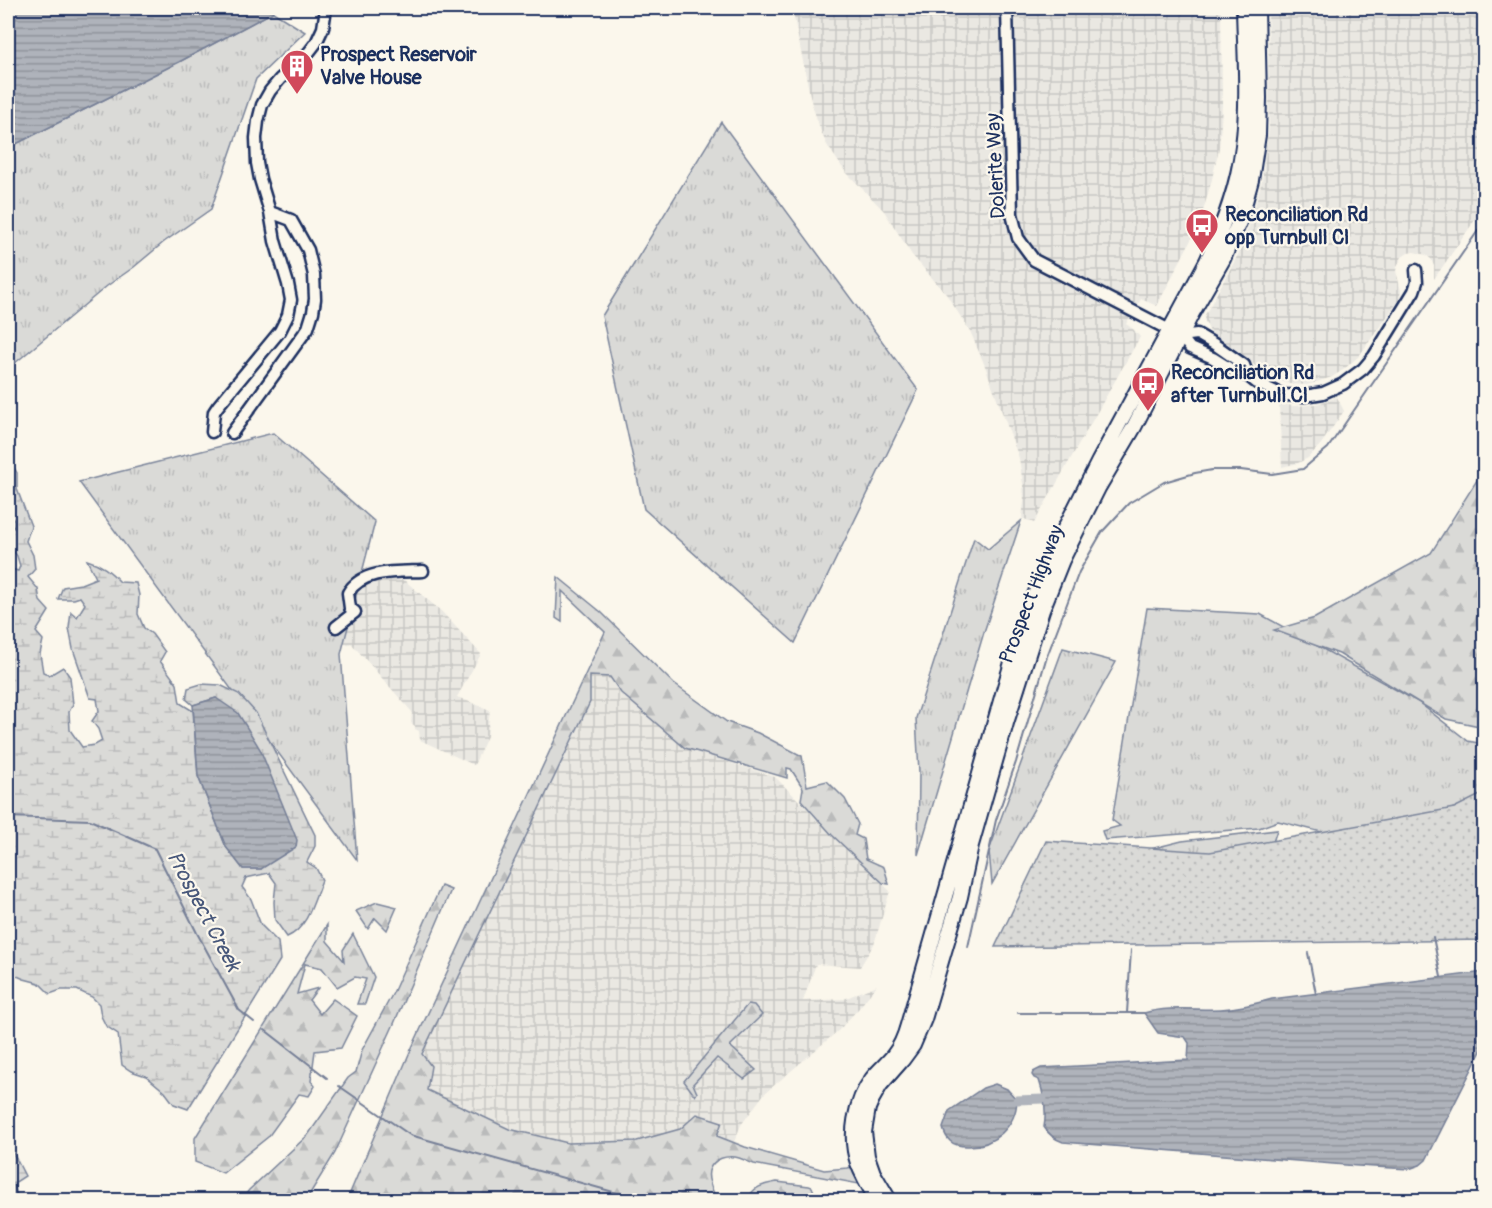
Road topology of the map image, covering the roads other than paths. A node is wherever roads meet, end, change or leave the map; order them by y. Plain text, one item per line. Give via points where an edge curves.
1 (326, 8) edge
2 (1007, 8) edge
3 (1244, 8) edge
4 (1257, 8) edge
5 (270, 212) junction
6 (1416, 270) dead end
7 (1175, 333) junction
8 (212, 432) dead end
9 (232, 432) dead end
10 (423, 571) dead end
11 (336, 627) dead end
12 (877, 1200) edge
13 (889, 1200) edge

1 - 5 street via 316,43 280,79 262,105 256,138 257,163
2 - 7 street, Dolerite Way via 1012,214 1018,237 1034,260
3 - 7 main road, Prospect Highway via 1246,104 1236,181 1220,233
4 - 7 main road, Prospect Highway via 1258,124 1251,180 1228,250
5 - 8 street via 291,300 288,315 280,331 214,412
5 - 9 street via 291,220 308,250 314,275 314,312 308,328
6 - 7 street, Dolerite Way via 1414,291 1374,356 1343,384 1323,393 1285,395 1266,388 1248,376 1244,365 1214,344 1197,334
7 - 12 main road, Prospect Highway via 1077,504 1032,602 908,1025 900,1045 873,1078 858,1107 854,1130 856,1156
7 - 13 main road, Prospect Highway via 1134,427 1098,488 1042,610 1017,684 920,1032 880,1085 868,1108 864,1132 867,1156
10 - 11 street via 371,575 352,585 348,593 350,608 355,612

